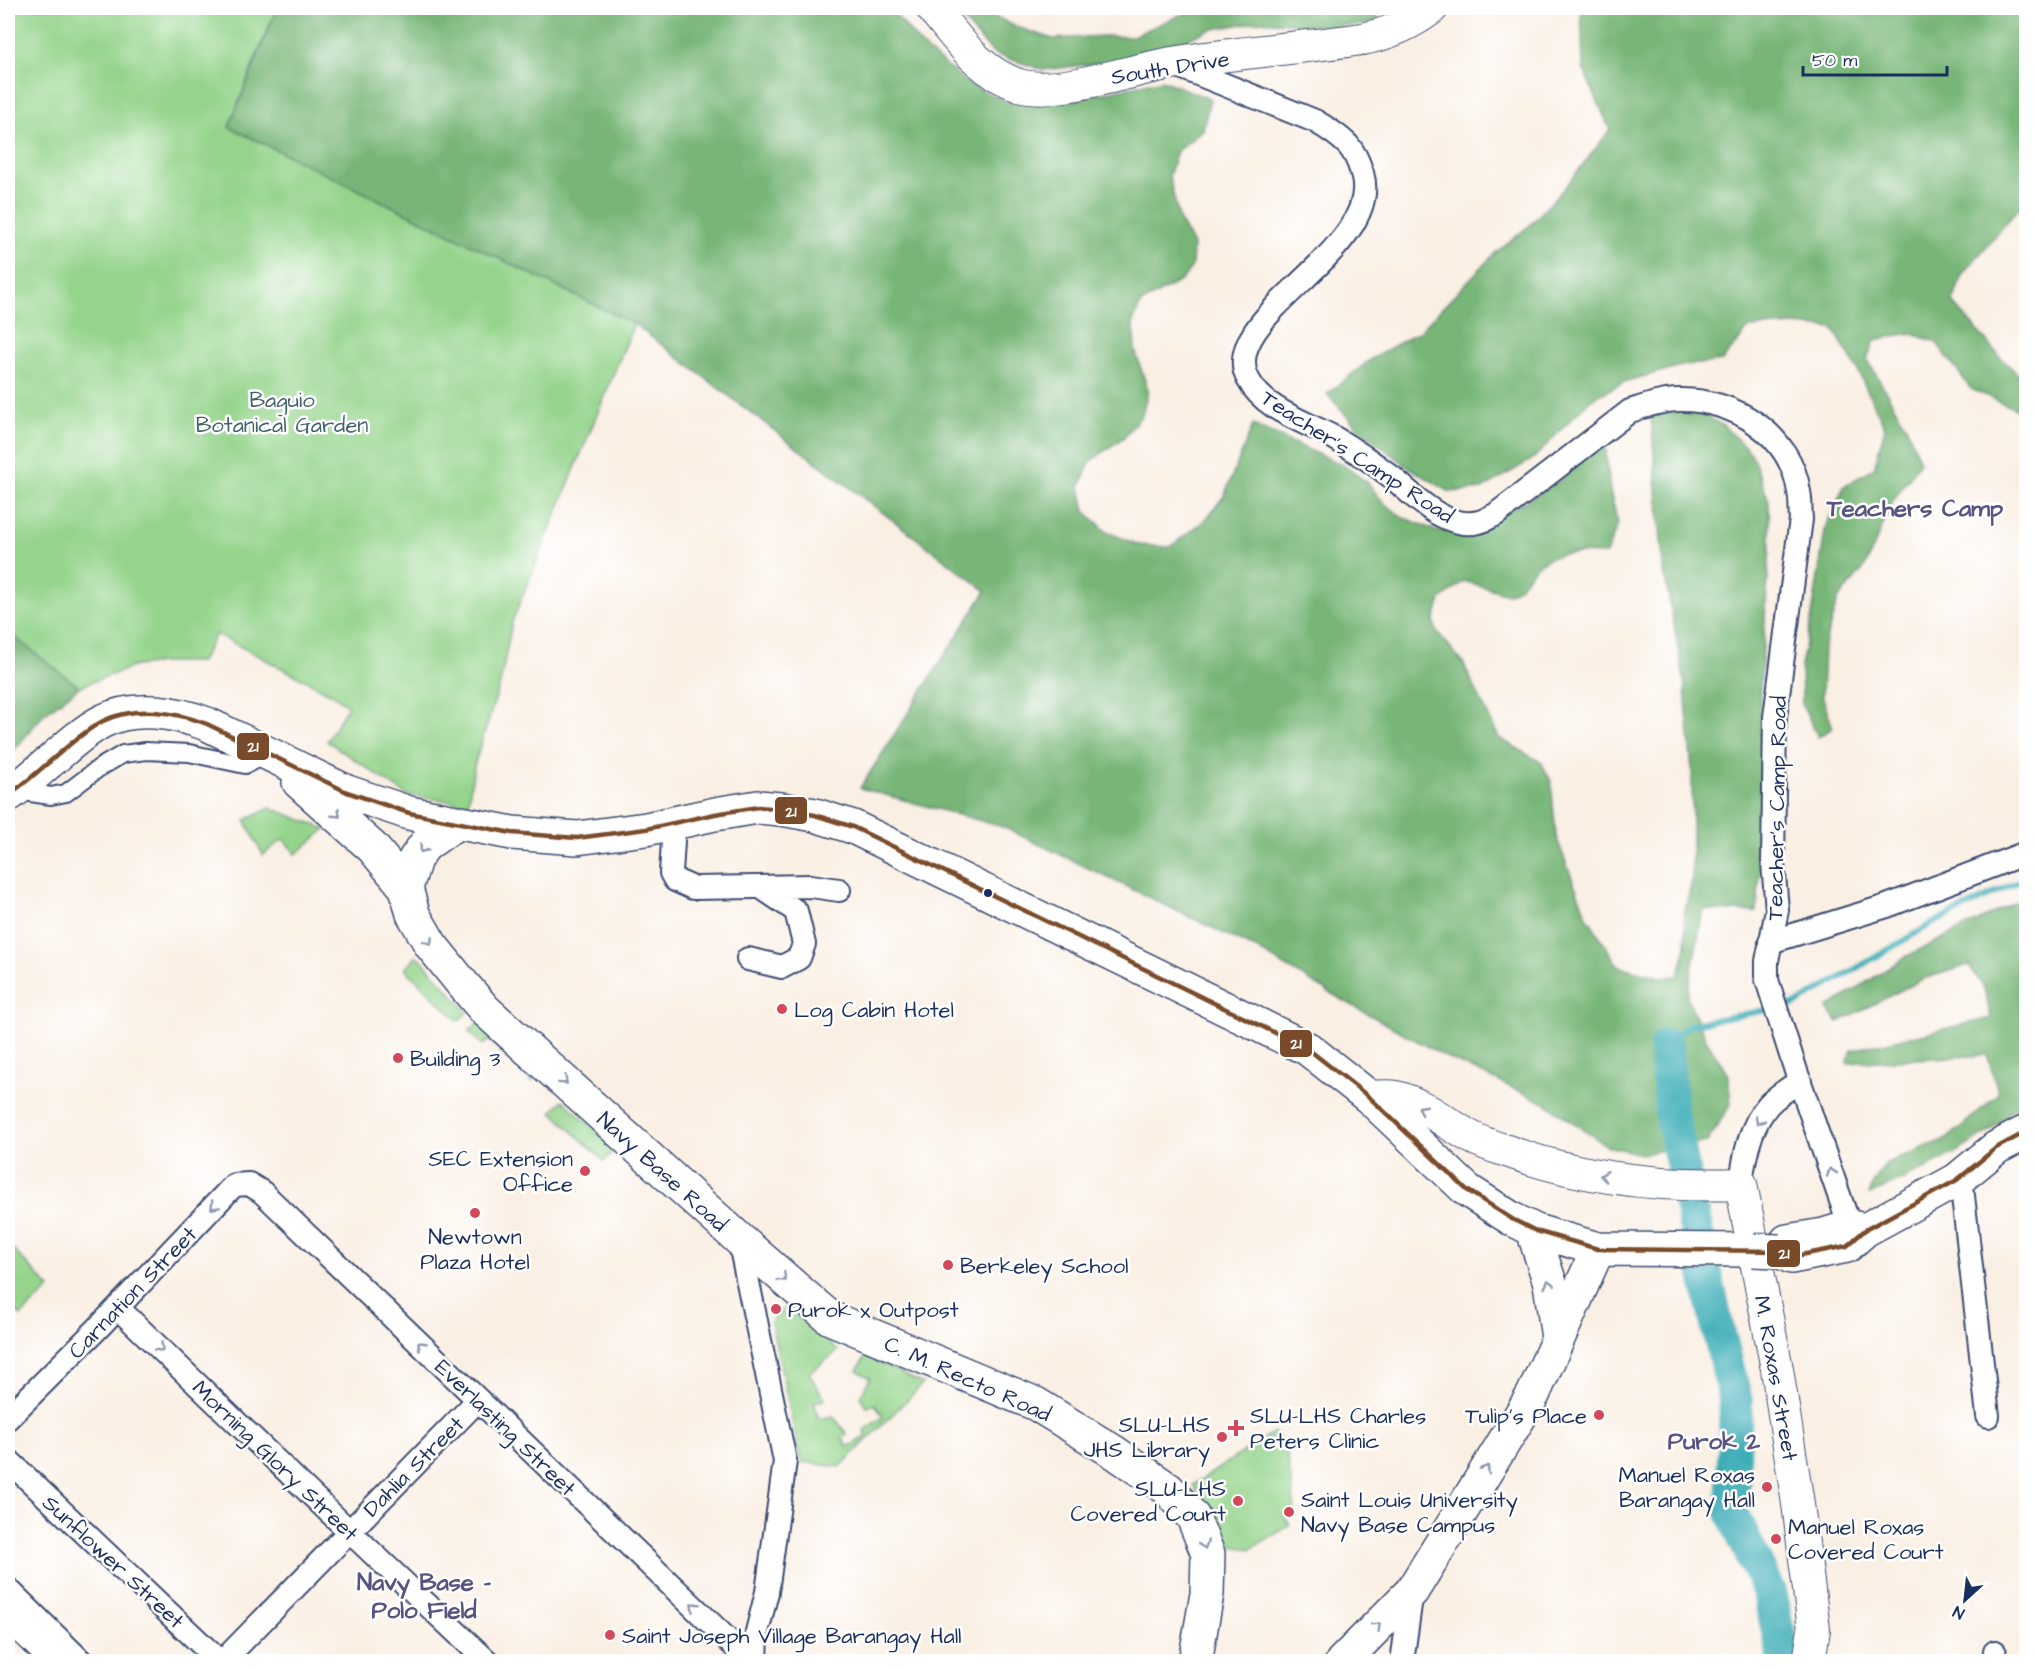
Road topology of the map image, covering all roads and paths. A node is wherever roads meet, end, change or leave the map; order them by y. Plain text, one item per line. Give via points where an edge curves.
1 (932, 8) edge
2 (1432, 8) edge
3 (1171, 63) junction
4 (275, 757) junction
5 (11, 793) edge
6 (456, 823) junction
7 (671, 824) junction
8 (2026, 853) edge
9 (406, 888) junction
10 (762, 888) junction
11 (839, 890) dead end
12 (1770, 942) junction
13 (748, 959) dead end
14 (1800, 1081) junction
15 (1369, 1097) junction
16 (2026, 1132) edge
17 (1957, 1180) junction
18 (1741, 1184) junction
19 (262, 1192) joint
20 (1857, 1229) junction
21 (1536, 1232) junction
22 (739, 1239) junction
23 (1601, 1249) junction
24 (118, 1308) junction
25 (1558, 1338) junction
26 (478, 1400) junction
27 (1988, 1416) dead end
28 (8, 1418) edge
29 (8, 1460) edge
30 (348, 1530) junction
31 (8, 1589) edge
32 (1412, 1591) junction
33 (8, 1619) edge
34 (52, 1662) edge
35 (82, 1662) edge
36 (221, 1662) edge
37 (488, 1662) edge
38 (751, 1662) edge
39 (756, 1662) edge
40 (1196, 1662) edge
41 (1342, 1662) edge
42 (1402, 1662) edge
43 (1809, 1662) edge

1 - 3 main road, South Drive via 984,67 1018,85 1058,87
2 - 3 main road, South Drive via 1401,28 1373,37
3 - 12 street, Teacher's Camp Road via 1315,121 1350,147 1364,180 1358,212 1334,249 1250,337 1243,357 1247,377 1259,395 1361,455 1443,517 1478,523 1495,515 1630,411 1654,403 1678,400 1733,409 1776,440 1791,465 1799,490 1801,519 1775,717 1773,863 1777,910
4 - 5 main road via 183,715 131,713 104,720
4 - 6 main road via 347,792 409,813
4 -> 9 main road, Navy Base Road via 373,848
6 - 7 main road via 512,833 577,838
6 -> 9 main road via 425,845
7 - 10 street via 671,873 675,880 693,888
7 - 15 main road via 758,807 815,815 852,827 1308,1049
8 - 12 street via 1887,906
9 -> 22 main road, Navy Base Road via 413,914 431,945 486,1010
10 - 11 street via 811,886
10 - 13 street via 796,911 804,944 799,957 782,967
12 - 14 street, Teacher's Camp Road via 1767,980
14 -> 18 street, M. Roxas Street via 1779,1095 1760,1116 1747,1147
20 -> 14 street, Teacher's Camp Road
18 -> 15 main road via 1662,1183 1589,1174 1540,1162 1472,1137 1395,1097
15 - 21 main road via 1467,1190
16 - 17 main road via 1996,1148
17 - 20 main road
17 - 27 street via 1963,1196
18 - 43 main road, M. Roxas Street via 1798,1504 1814,1629
19 -> 24 street, Carnation Street via 249,1184 234,1185
26 -> 19 street, Everlasting Street
20 - 23 main road, bridge via 1847,1246 1791,1257 1779,1251
21 - 23 main road
25 -> 21 main road via 1550,1283
22 - 39 street, Navy Base Road via 785,1461
22 -> 40 main road, C. M. Recto Road via 830,1317 1036,1404 1168,1489 1194,1517 1208,1554 1207,1594
23 - 25 main road
24 - 28 street, Carnation Street
24 -> 30 street, Morning Glory Street
32 -> 25 main road via 1533,1395
26 - 30 street, Dahlia Street
38 -> 26 street, Everlasting Street
29 - 36 street, Sunflower Street
30 - 36 street, Dahlia Street
30 - 37 street, Morning Glory Street
31 - 35 street
41 -> 32 main road
32 - 42 street
33 - 34 street

